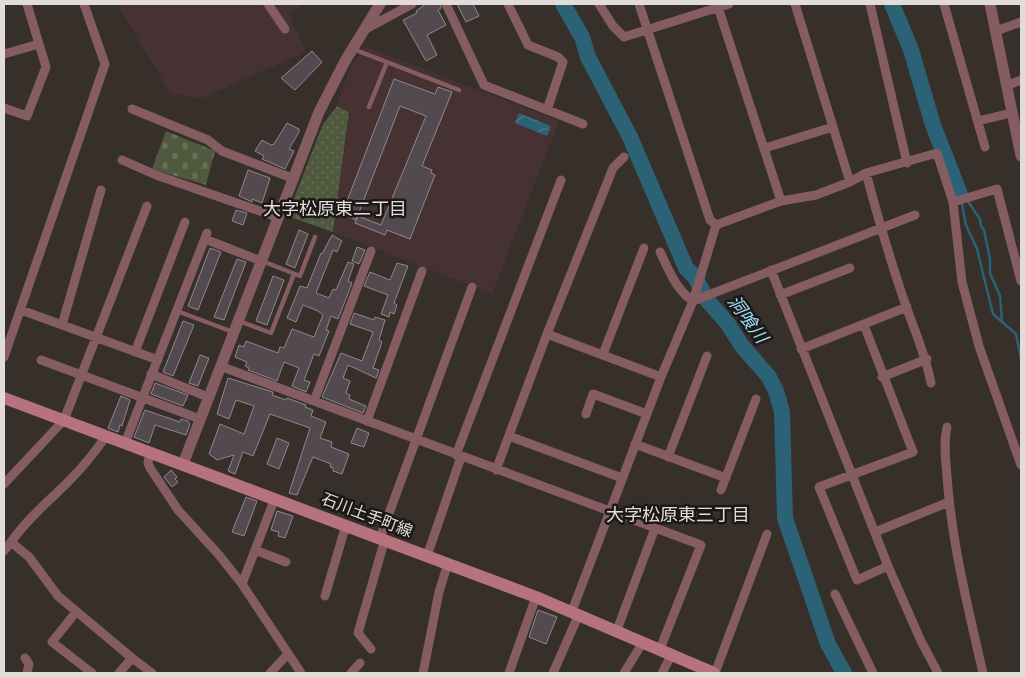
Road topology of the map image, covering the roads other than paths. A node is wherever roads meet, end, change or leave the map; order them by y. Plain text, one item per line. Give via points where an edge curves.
1 (27, 4) edge
2 (84, 4) edge
3 (268, 4) edge
4 (380, 4) edge
5 (412, 4) edge
6 (446, 4) edge
7 (508, 4) edge
8 (599, 4) edge
9 (638, 4) edge
10 (729, 4) edge
11 (795, 4) edge
12 (870, 4) edge
13 (944, 4) edge
14 (990, 4) edge
15 (718, 5) edge
16 (1021, 22) edge
17 (285, 30) dead end
18 (364, 30) junction
19 (649, 30) junction
20 (996, 31) junction
21 (39, 44) junction
22 (352, 49) junction
23 (4, 54) edge
24 (387, 62) junction
25 (1021, 80) edge
26 (1006, 86) junction
27 (459, 90) dead end
28 (369, 107) dead end
29 (4, 108) edge
30 (132, 109) dead end
31 (547, 110) junction
32 (1011, 113) junction
33 (978, 121) junction
34 (583, 124) dead end
35 (833, 126) junction
36 (1019, 142) edge
37 (985, 147) dead end
38 (765, 148) junction
39 (1021, 156) edge
40 (624, 157) dead end
41 (122, 160) dead end
42 (907, 163) junction
43 (866, 174) junction
44 (292, 178) junction
45 (561, 180) dead end
46 (850, 182) junction
47 (101, 190) dead end
48 (781, 200) junction
49 (953, 202) junction
50 (147, 206) dead end
51 (915, 215) dead end
52 (277, 217) junction
53 (185, 222) dead end
54 (716, 224) junction
55 (880, 228) junction
56 (315, 237) dead end
57 (644, 248) dead end
58 (372, 251) dead end
59 (660, 252) dead end
60 (260, 260) junction
61 (850, 268) dead end
62 (771, 270) junction
63 (422, 271) dead end
64 (294, 274) junction
65 (1021, 282) edge
66 (472, 287) dead end
67 (780, 295) junction
68 (693, 301) junction
69 (906, 307) junction
70 (21, 310) junction
71 (177, 312) junction
72 (238, 320) junction
73 (62, 325) junction
74 (864, 325) junction
75 (233, 332) junction
76 (546, 334) junction
77 (96, 338) junction
78 (801, 349) junction
79 (135, 352) junction
80 (603, 354) junction
81 (707, 356) dead end
82 (4, 357) edge
83 (927, 358) junction
84 (42, 360) dead end
85 (158, 360) junction
86 (220, 366) junction
87 (82, 374) junction
88 (151, 374) junction
89 (661, 377) junction
90 (882, 378) junction
91 (931, 383) dead end
92 (208, 397) junction
93 (4, 398) edge
94 (141, 398) junction
95 (756, 399) dead end
96 (314, 402) junction
97 (586, 414) dead end
98 (646, 414) junction
99 (200, 419) junction
100 (64, 420) junction
101 (367, 422) junction
102 (947, 428) dead end
103 (106, 436) junction
104 (509, 436) junction
105 (416, 440) junction
106 (125, 443) junction
107 (635, 444) junction
108 (150, 452) junction
109 (459, 456) junction
110 (668, 457) junction
111 (183, 464) junction
112 (1021, 465) edge
113 (496, 470) junction
114 (851, 475) junction
115 (622, 478) junction
116 (726, 478) junction
117 (4, 484) edge
118 (721, 490) dead end
119 (275, 498) junction
120 (949, 502) junction
121 (610, 512) junction
122 (346, 525) junction
123 (655, 528) junction
124 (875, 532) junction
125 (767, 534) dead end
126 (383, 539) junction
127 (11, 542) junction
128 (255, 550) junction
129 (4, 551) edge
130 (427, 556) junction
131 (286, 562) dead end
132 (448, 563) junction
133 (888, 566) junction
134 (242, 584) junction
135 (835, 594) dead end
136 (325, 596) dead end
137 (536, 597) junction
138 (76, 612) junction
139 (576, 613) junction
140 (617, 630) junction
141 (643, 642) junction
142 (371, 649) dead end
143 (666, 651) junction
144 (288, 654) junction
145 (25, 658) dead end
146 (132, 658) junction
147 (360, 663) dead end
148 (698, 669) edge
149 (27, 673) edge
150 (92, 673) edge
151 (119, 673) edge
152 (152, 673) edge
153 (270, 673) edge
154 (301, 673) edge
155 (351, 673) edge
156 (423, 673) edge
157 (509, 673) edge
158 (552, 673) edge
159 (624, 673) edge
160 (662, 673) edge
161 (715, 673) edge
162 (873, 673) edge
163 (938, 673) edge
164 (983, 673) edge

1 - 21 street
2 - 70 street via 105,64
3 - 17 street
4 - 18 street
5 - 18 street
6 - 31 street via 484,85
7 - 31 street via 528,46 563,62
8 - 19 street via 624,37
9 - 19 street
10 - 15 street
11 - 35 street
12 - 42 street
13 - 33 street
14 - 20 street
15 - 19 street
15 - 38 street
16 - 20 street
18 - 22 street
19 - 54 street via 710,220
20 - 26 street
21 - 23 street
21 - 29 street via 46,67 27,116
22 - 24 lane
22 - 44 street via 319,112
24 - 27 lane
24 - 28 lane
25 - 26 street
26 - 32 street
30 - 44 street via 208,140 222,152
31 - 34 street
32 - 33 street
32 - 36 street
33 - 37 street
35 - 38 street
35 - 46 street
36 - 39 street
38 - 48 street
40 - 76 street via 614,168
41 - 52 street
42 - 43 street
42 - 49 street via 937,153
43 - 46 street
43 - 55 street
44 - 52 street
45 - 109 street
46 - 48 street via 816,195
47 - 73 street
48 - 54 street
49 - 65 street via 998,189
49 - 112 street via 962,282 978,346
50 - 77 street
51 - 55 street
52 - 60 street
53 - 79 street
54 - 68 street
55 - 62 street
55 - 69 street
56 - 64 lane via 300,276
57 - 80 street
58 - 96 street
59 - 68 street via 676,284
60 - 64 lane
60 - 71 street via 206,236
60 - 72 street
61 - 67 street
62 - 67 street
62 - 68 street
63 - 101 street
64 - 72 lane via 271,333
66 - 105 street
67 - 78 street
68 - 89 street
69 - 74 street
69 - 83 street
70 - 73 street
70 - 82 street
71 - 75 lane
71 - 85 street
72 - 75 street
73 - 77 street
74 - 78 street
74 - 90 street
75 - 86 street
76 - 80 street
76 - 104 street
77 - 79 street
77 - 87 street
78 - 114 street
79 - 85 street
80 - 89 street
81 - 110 street
83 - 90 street
83 - 91 street
84 - 87 street
85 - 88 street
86 - 92 street
86 - 96 street
87 - 94 street
87 - 100 street
88 - 92 street
88 - 94 street
89 - 98 street
90 - 114 street via 913,452
92 - 99 street
93 - 100 main road, 石川土手町線
94 - 99 street
94 - 106 street
95 - 116 street
96 - 101 street
97 - 98 street via 594,394
98 - 107 street
99 - 111 street
100 - 103 main road, 石川土手町線
100 - 117 street
101 - 105 street
102 - 120 street via 944,439
103 - 106 main road, 石川土手町線
103 - 127 street via 76,474 31,516
104 - 113 street
104 - 115 street
105 - 109 street
105 - 126 street
106 - 108 main road, 石川土手町線
107 - 110 street
107 - 115 street
108 - 111 main road, 石川土手町線
108 - 134 street via 150,468 178,510
109 - 113 street
109 - 130 street
110 - 116 street
111 - 119 main road, 石川土手町線
113 - 121 street
114 - 124 street
114 - 133 street via 819,487 823,497 857,580
115 - 121 street
116 - 118 street
119 - 122 main road, 石川土手町線
119 - 128 street
120 - 124 street
120 - 164 street via 961,581
121 - 123 street
121 - 139 street
122 - 126 main road, 石川土手町線
122 - 136 street
123 - 140 street
123 - 143 street via 700,545
124 - 133 street
125 - 161 street
126 - 130 main road, 石川土手町線
126 - 142 street via 358,633
127 - 129 street
127 - 138 street via 29,557 58,596
128 - 131 street
128 - 134 street
130 - 132 main road, 石川土手町線
132 - 137 main road, 石川土手町線
132 - 156 street
133 - 163 street
134 - 144 street
135 - 162 street
137 - 139 main road, 石川土手町線
137 - 157 street
138 - 146 street
138 - 150 street via 52,642
139 - 140 main road, 石川土手町線
139 - 158 street
140 - 141 main road, 石川土手町線
141 - 143 main road, 石川土手町線
141 - 159 street
143 - 148 main road, 石川土手町線
143 - 160 street
144 - 153 street
144 - 154 street
145 - 149 street via 29,664
146 - 151 street
146 - 152 street
147 - 155 street
148 - 161 main road, 石川土手町線

